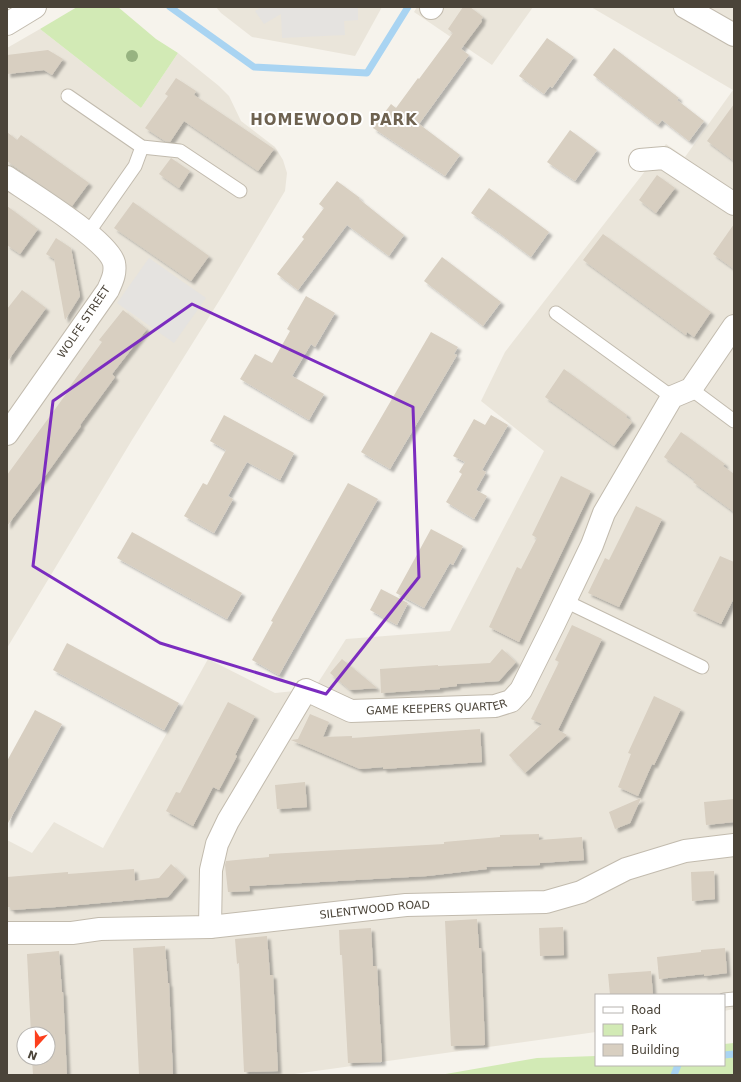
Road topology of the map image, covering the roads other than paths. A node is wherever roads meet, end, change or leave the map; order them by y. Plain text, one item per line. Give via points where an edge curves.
1 (35, 7) edge
2 (685, 7) edge
3 (7, 24) edge
4 (734, 35) edge
5 (68, 96) dead end
6 (142, 147) junction
7 (640, 160) dead end
8 (7, 176) edge
9 (240, 191) dead end
10 (734, 204) edge
11 (88, 233) junction
12 (556, 313) dead end
13 (734, 326) edge
14 (681, 393) junction
15 (734, 422) edge
16 (7, 434) edge
17 (565, 601) junction
18 (702, 667) dead end
19 (734, 845) edge
20 (210, 926) junction
21 (7, 933) edge

1 - 3 street
2 - 4 street
5 - 6 lane
6 - 9 lane via 180,151
6 - 11 lane via 134,166
7 - 10 street via 664,158
8 - 11 street, WOLFE STREET
11 - 16 street, WOLFE STREET via 114,262 115,275 108,290
12 - 14 lane
13 - 14 street, GAME KEEPERS QUARTER
14 - 15 lane
14 - 17 street, GAME KEEPERS QUARTER via 604,513
17 - 18 lane
17 - 20 street, GAME KEEPERS QUARTER via 521,690 511,701 495,706 351,711 306,690 217,844 211,870
19 - 20 street, SILENTWOOD ROAD via 686,851 626,869 581,892 546,902 406,905
20 - 21 street, SILENTWOOD ROAD via 100,929 72,934

